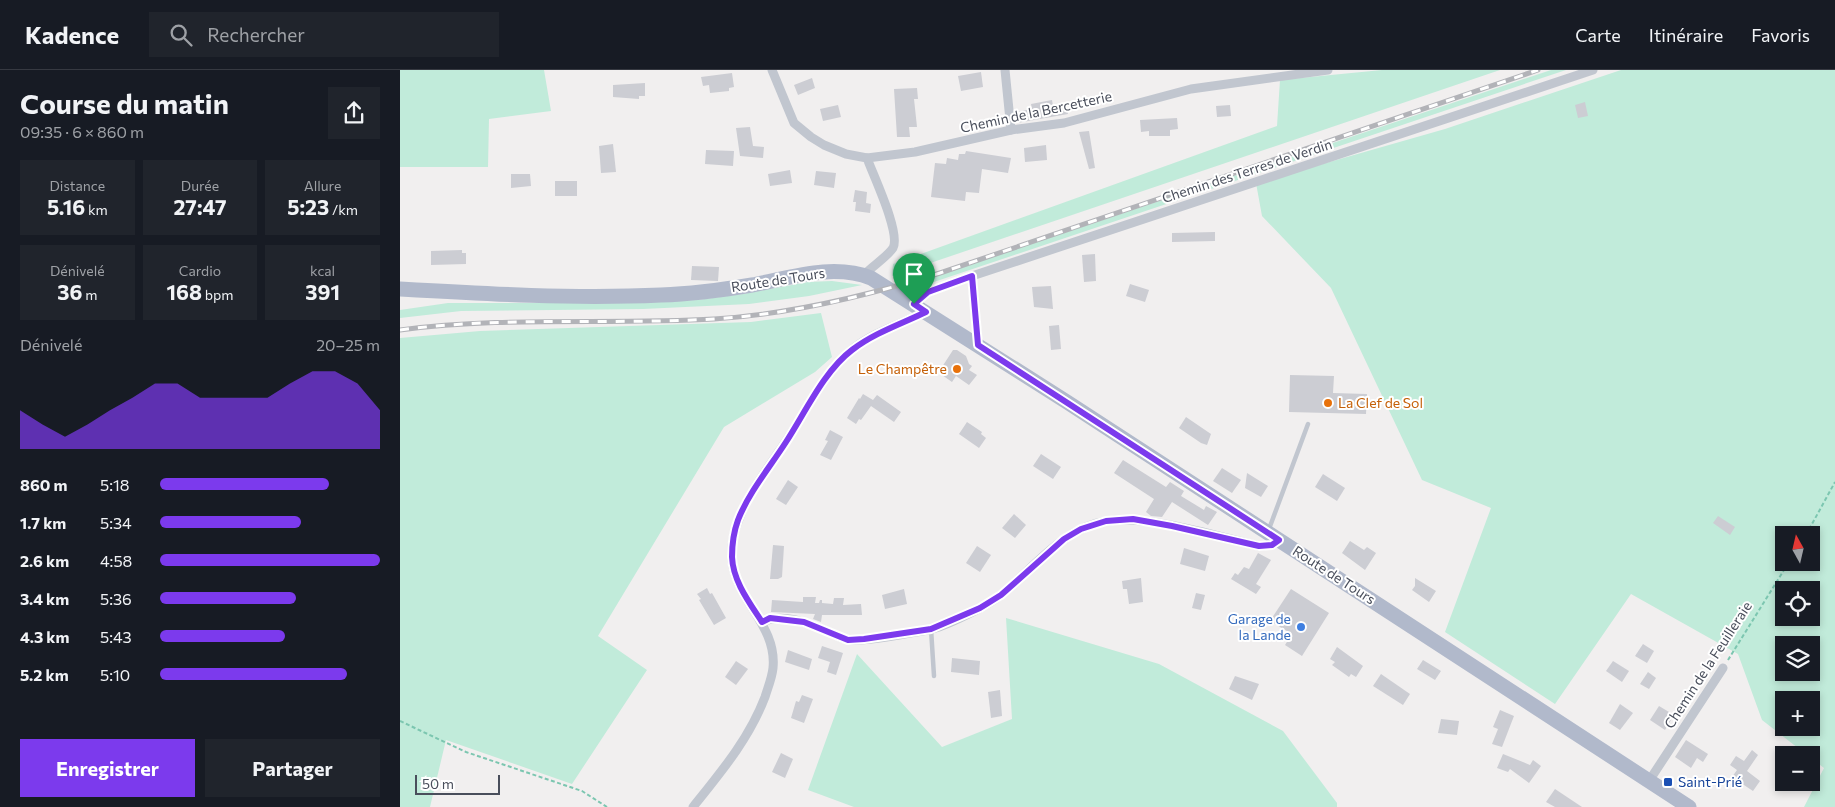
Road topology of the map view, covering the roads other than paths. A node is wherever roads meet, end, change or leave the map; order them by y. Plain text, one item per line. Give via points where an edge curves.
1 (772, 70) edge
2 (1004, 70) edge
3 (1328, 70) edge
4 (1593, 70) edge
5 (1011, 130) junction
6 (867, 158) junction
7 (864, 275) junction
8 (972, 276) junction
9 (400, 289) edge
10 (920, 308) junction
11 (978, 345) junction
12 (1308, 424) dead end
13 (1273, 536) junction
14 (762, 622) junction
15 (931, 629) junction
16 (1723, 668) road end
17 (934, 676) dead end
18 (1649, 781) junction
19 (693, 807) edge
20 (1689, 807) edge

1 - 6 street, Chemin de la Bercetterie via 794,123 824,145
2 - 5 street
3 - 5 street, Chemin de la Bercetterie via 1192,89 1064,123
4 - 8 street, Chemin des Terres de Verdin
5 - 6 street, Chemin de la Bercetterie via 916,152
6 - 7 street via 895,239 892,248
7 - 9 main road, Route de Tours via 820,272 723,289 640,296
7 - 10 main road, Route de Tours
8 - 10 street, Chemin des Terres de Verdin via 928,292
8 - 11 street
10 - 11 main road, Route de Tours
10 - 14 street, Chemin des Terres de Verdin via 844,356 745,506 733,543 733,567 740,586
11 - 13 main road, Route de Tours
12 - 13 lane
13 - 15 street via 1272,545 1259,546 1133,519 1106,521 1064,539 1001,595 980,608
13 - 18 main road, Route de Tours
14 - 15 street via 770,618 804,622 848,640
14 - 19 street, Chemin des Terres de Verdin via 774,657 768,688 744,740
15 - 17 lane
16 - 18 street, Chemin de la Feuilleraie
18 - 20 main road, Route de Tours

